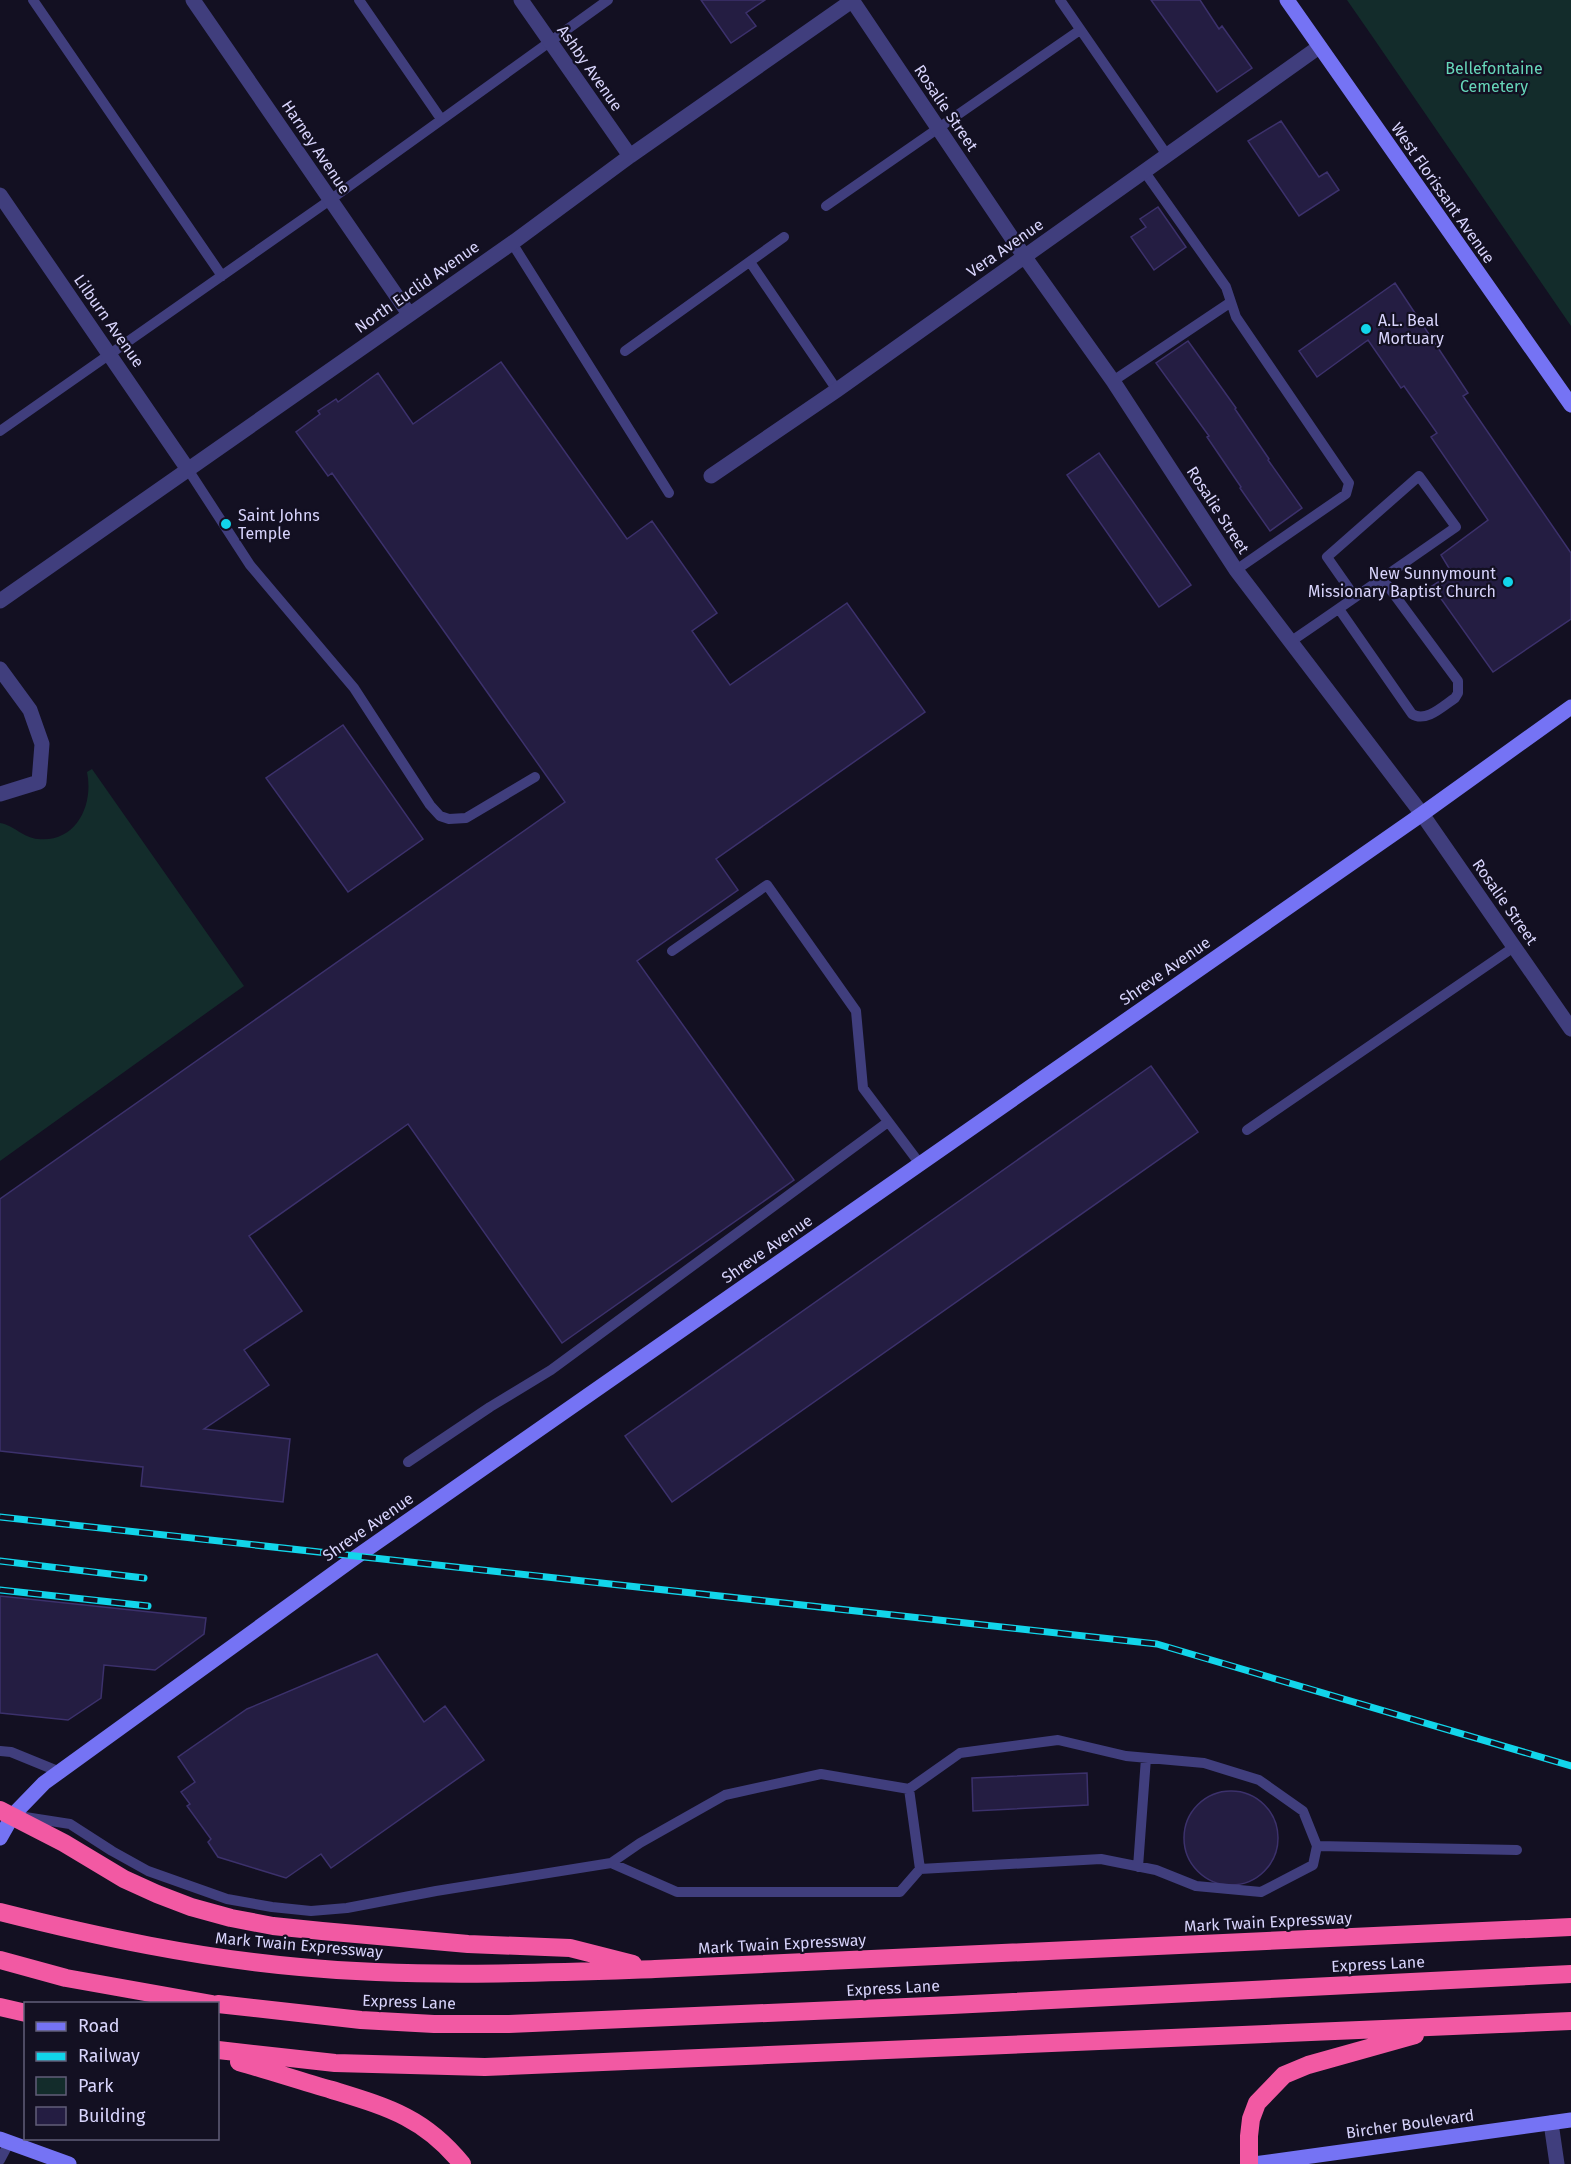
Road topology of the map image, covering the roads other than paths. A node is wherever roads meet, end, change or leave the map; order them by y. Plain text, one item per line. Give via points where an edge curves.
1 (33, 0) edge
2 (193, 0) edge
3 (359, 0) edge
4 (521, 0) edge
5 (608, 0) edge
6 (853, 0) edge
7 (1060, 0) edge
8 (1287, 0) edge
9 (1080, 30) junction
10 (549, 41) junction
11 (1319, 47) junction
12 (441, 119) junction
13 (937, 127) junction
14 (1167, 155) junction
15 (630, 156) junction
16 (1144, 171) junction
17 (0, 195) edge
18 (330, 200) junction
19 (826, 206) dead end
20 (784, 237) dead end
21 (512, 243) junction
22 (1024, 256) junction
23 (750, 262) junction
24 (222, 276) junction
25 (1231, 302) junction
26 (409, 314) junction
27 (625, 351) dead end
28 (109, 354) junction
29 (1113, 381) junction
30 (837, 390) junction
31 (1571, 405) edge
32 (0, 417) edge
33 (3, 429) edge
34 (188, 468) junction
35 (711, 476) dead end
36 (669, 493) dead end
37 (1236, 570) junction
38 (1382, 578) junction
39 (1355, 597) junction
40 (0, 601) edge
41 (1339, 609) junction
42 (1290, 642) junction
43 (0, 669) edge
44 (1571, 707) edge
45 (535, 777) dead end
46 (0, 794) edge
47 (1422, 814) junction
48 (1514, 947) junction
49 (672, 951) dead end
50 (1571, 1029) edge
51 (888, 1122) junction
52 (1247, 1130) dead end
53 (920, 1164) junction
54 (408, 1462) dead end
55 (0, 1751) edge
56 (1146, 1758) junction
57 (60, 1772) junction
58 (909, 1788) junction
59 (6, 1813) edge
60 (0, 1838) edge
61 (1317, 1845) junction
62 (1517, 1850) dead end
63 (611, 1863) junction
64 (1138, 1867) junction
65 (920, 1869) junction
66 (0, 1912) edge
67 (1571, 1927) edge
68 (0, 1960) edge
69 (655, 1969) junction
70 (1571, 1974) edge
71 (201, 2002) edge
72 (219, 2004) edge
73 (0, 2007) edge
74 (24, 2013) edge
75 (1571, 2021) edge
76 (1447, 2027) junction
77 (219, 2050) edge
78 (219, 2055) edge
79 (1571, 2120) edge
80 (1551, 2123) junction
81 (5, 2141) edge
82 (0, 2160) edge
83 (456, 2161) edge
84 (69, 2164) edge
85 (1249, 2164) edge
86 (1254, 2164) edge
87 (1557, 2164) edge

1 - 24 lane
2 - 18 street, Harney Avenue
3 - 12 lane
4 - 10 street, Ashby Avenue
5 - 10 lane
6 - 13 street, Rosalie Street
6 - 15 street, North Euclid Avenue
7 - 9 lane
8 - 11 street, West Florissant Avenue
9 - 13 lane
9 - 14 lane
10 - 12 lane
10 - 15 street, Ashby Avenue
11 - 14 street, Vera Avenue
11 - 31 street, West Florissant Avenue
12 - 18 lane
13 - 19 lane
13 - 22 street, Rosalie Street
14 - 16 street, Vera Avenue
15 - 21 street, North Euclid Avenue
16 - 22 street, Vera Avenue
16 - 25 lane via 1226,287
17 - 28 street, Lilburn Avenue
18 - 24 lane
18 - 26 street, Harney Avenue
20 - 23 lane
21 - 26 street, North Euclid Avenue
21 - 36 lane
22 - 29 street, Rosalie Street
22 - 30 street, Vera Avenue
23 - 27 lane
23 - 30 lane
24 - 28 lane
25 - 29 lane
25 - 37 lane via 1236,316 1349,483 1346,494
26 - 34 street, North Euclid Avenue
28 - 33 lane
28 - 34 street, Lilburn Avenue
29 - 37 street, Rosalie Street
30 - 35 street, Vera Avenue
32 - 33 lane
34 - 40 street, North Euclid Avenue
34 - 45 lane via 250,565 354,688 440,816 466,818
37 - 42 street, Rosalie Street
38 - 39 lane
38 - 39 lane via 1456,527 1419,476 1327,557
38 - 41 lane via 1458,681 1455,698 1427,716 1412,714
39 - 41 lane
41 - 42 lane
42 - 47 street, Rosalie Street
43 - 46 street via 30,710 42,744 39,782
44 - 47 street, Shreve Avenue
47 - 48 street, Rosalie Street
47 - 53 street, Shreve Avenue
48 - 50 street, Rosalie Street
48 - 52 lane
49 - 51 lane via 767,885 856,1011 863,1088
51 - 53 lane
51 - 54 lane via 551,1370
53 - 57 street, Shreve Avenue via 348,1563
55 - 57 lane
56 - 58 lane via 1047,1741 960,1753
56 - 61 lane via 1203,1763 1259,1780 1303,1811
56 - 64 lane
57 - 59 street, Shreve Avenue
58 - 63 lane via 821,1774 725,1795
58 - 65 lane
59 - 60 street, Shreve Avenue
59 - 63 lane via 70,1824 148,1871 227,1899 311,1911
59 - 69 highway via 124,1879 191,1907 231,1918 273,1926 468,1944 570,1948
61 - 62 lane
61 - 64 lane via 1313,1865 1261,1892 1196,1886
63 - 65 lane via 677,1892 900,1892
64 - 65 lane via 1101,1859
66 - 69 highway, Mark Twain Expressway via 153,1947 300,1967 460,1973
67 - 69 highway, Mark Twain Expressway
68 - 71 highway via 66,1978
70 - 72 highway, Express Lane via 509,2024 361,2020
73 - 74 highway
75 - 76 highway
76 - 77 highway via 485,2067 335,2063
76 - 85 highway via 1284,2075 1257,2103 1251,2119
78 - 83 highway via 382,2105 442,2140
79 - 80 street, Bircher Boulevard
80 - 86 street, Bircher Boulevard
80 - 87 street
81 - 82 lane
81 - 84 street

